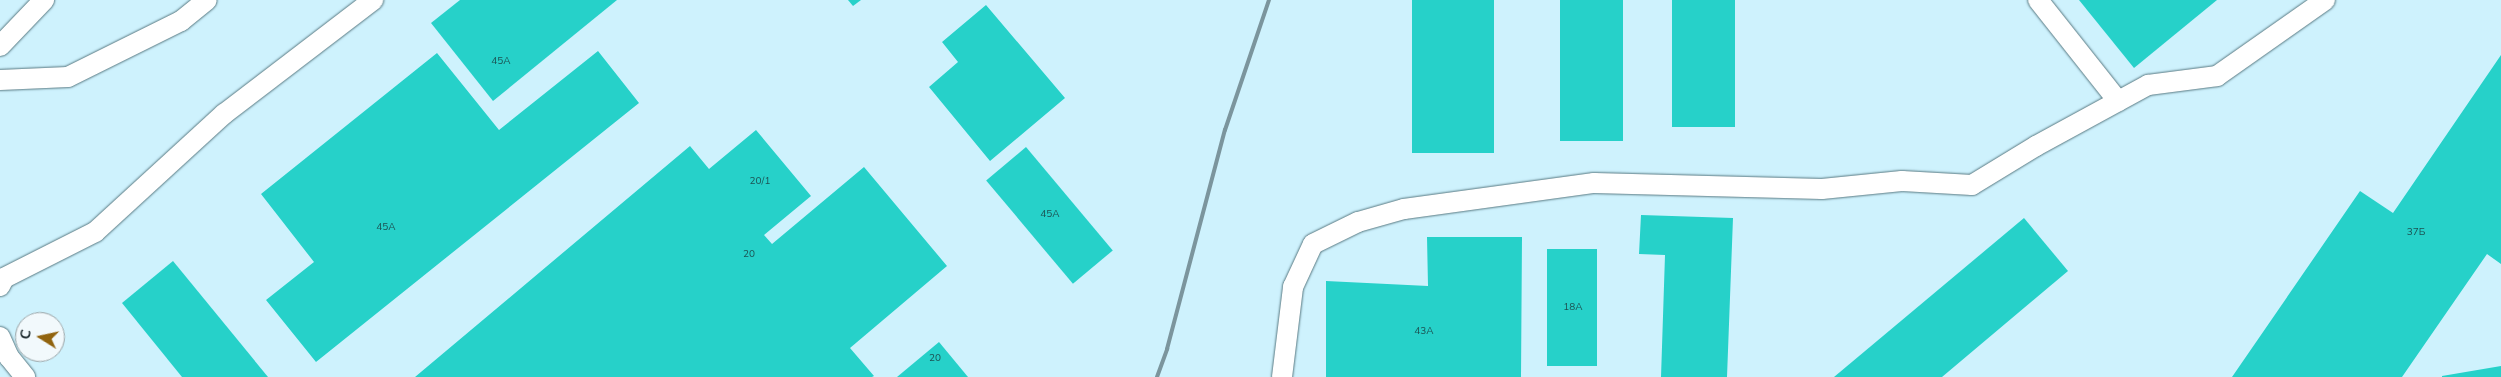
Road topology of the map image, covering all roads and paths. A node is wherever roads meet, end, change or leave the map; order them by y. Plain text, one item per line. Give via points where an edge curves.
1 (44, 0) edge
2 (207, 0) edge
3 (373, 0) edge
4 (2038, 0) edge
5 (2325, 0) edge
6 (0, 46) edge
7 (0, 80) edge
8 (2118, 101) junction
9 (0, 286) edge
10 (0, 337) edge
11 (25, 377) edge
12 (1282, 377) edge

1 - 6 lane
2 - 7 lane via 181,22 68,78
3 - 9 lane via 224,114 95,232 4,278
4 - 8 lane
5 - 8 lane via 2217,76 2148,85
8 - 12 lane via 1972,185 1902,181 1822,189 1594,183 1404,209 1358,222 1312,244 1293,287
10 - 11 lane via 9,358

